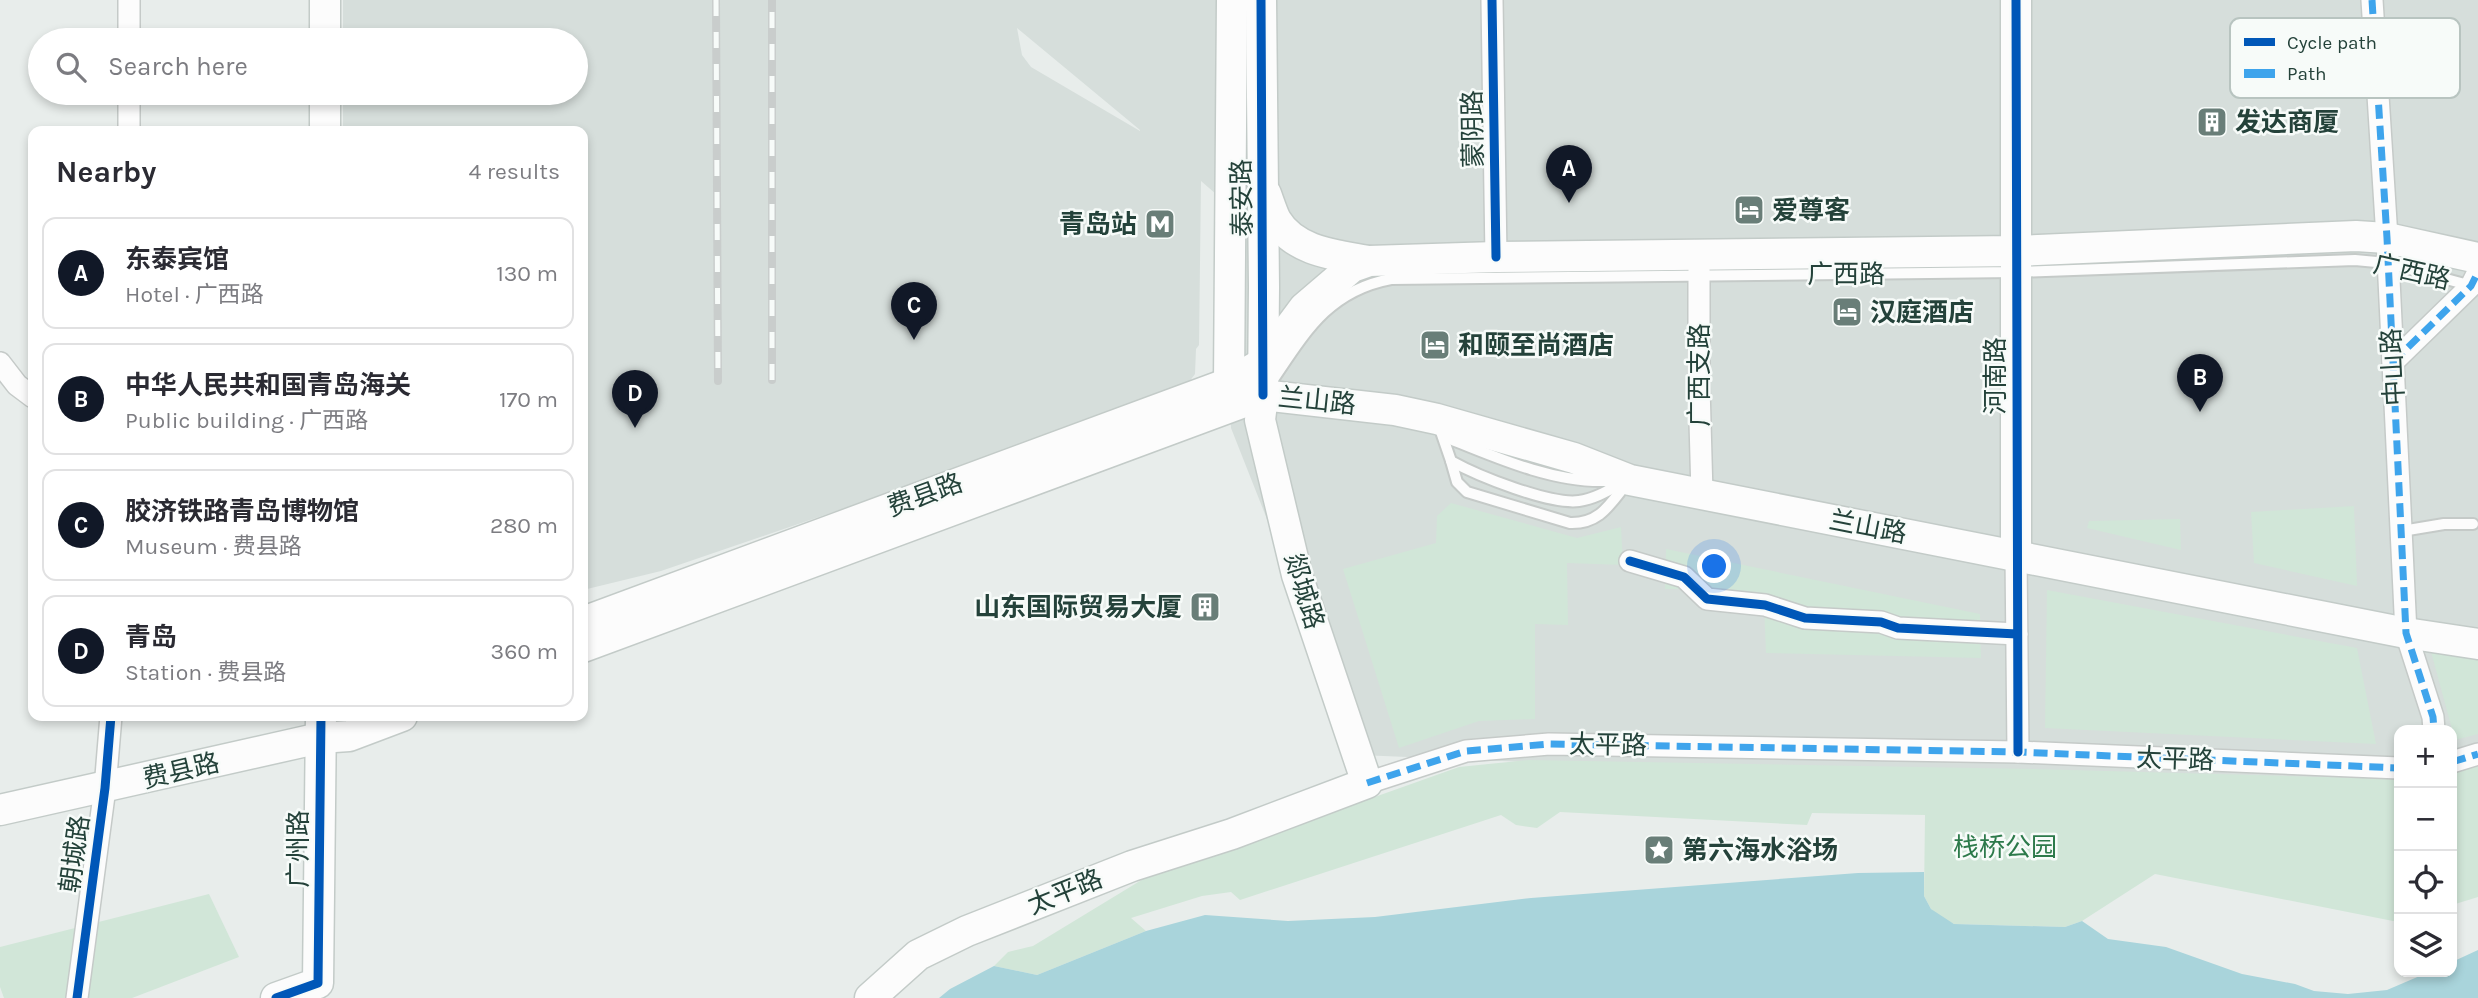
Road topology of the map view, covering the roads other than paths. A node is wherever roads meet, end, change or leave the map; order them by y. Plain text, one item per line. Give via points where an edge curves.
1 (129, 0) edge
2 (325, 0) edge
3 (1232, 0) edge
4 (1261, 0) edge
5 (1492, 0) edge
6 (2016, 0) edge
7 (2372, 0) edge
8 (2373, 18) edge
9 (129, 28) edge
10 (325, 28) edge
11 (2378, 98) edge
12 (129, 105) edge
13 (325, 105) edge
14 (129, 126) edge
15 (325, 126) edge
16 (1262, 184) junction
17 (2387, 250) junction
18 (1496, 257) junction
19 (1369, 261) junction
20 (2016, 261) junction
21 (1699, 265) junction
22 (2476, 276) edge
23 (2393, 362) junction
24 (0, 363) edge
25 (1264, 363) junction
26 (1229, 383) junction
27 (28, 393) edge
28 (1263, 395) junction
29 (1440, 427) junction
30 (1451, 461) junction
31 (1630, 480) junction
32 (1702, 494) junction
33 (2473, 524) dead end
34 (2402, 531) junction
35 (2016, 556) junction
36 (1630, 561) dead end
37 (630, 605) junction
38 (588, 608) edge
39 (588, 620) edge
40 (2406, 633) junction
41 (2017, 634) junction
42 (2478, 644) edge
43 (588, 645) edge
44 (111, 721) edge
45 (389, 721) edge
46 (2434, 725) edge
47 (320, 727) edge
48 (2018, 752) junction
49 (2478, 754) edge
50 (2457, 760) edge
51 (2394, 768) edge
52 (1367, 783) junction
53 (105, 788) junction
54 (0, 810) edge
55 (77, 998) edge
56 (276, 998) edge
57 (870, 998) edge

1 - 9 street
2 - 10 main road
3 - 26 main road, 泰安路
4 - 16 main road, 泰安路
5 - 18 street, 蒙阴路
6 - 20 main road, 河南路
7 - 8 street, 中山路
11 - 17 street, 中山路
12 - 14 street
13 - 15 main road
16 - 19 main road via 1277,220 1294,239 1317,251
16 - 25 main road, 泰安路
17 - 20 main road, 广西路 via 2356,236
17 - 22 main road, 广西路
17 - 23 street, 中山路
18 - 19 main road, 广西路
18 - 21 main road, 广西路
19 - 25 main road, 广西路 via 1352,267 1304,308
20 - 21 main road, 广西路
20 - 35 main road, 河南路
21 - 28 lane, 广西路 via 1369,283 1340,298 1307,328
21 - 32 street, 广西支路
22 - 23 street
23 - 34 street, 中山路
24 - 27 street
25 - 26 main road, 费县路
25 - 28 main road, 泰安路
26 - 28 main road
26 - 37 main road, 费县路
28 - 29 main road, 兰山路 via 1395,410
28 - 43 main road, 费县路
28 - 52 main road, 郯城路 via 1261,420 1297,576
29 - 30 lane
29 - 31 main road, 兰山路 via 1574,458
30 - 31 lane via 1558,500 1580,501
30 - 31 lane via 1457,482 1467,492 1570,523 1586,524 1605,511
31 - 32 main road, 兰山路
32 - 35 main road, 兰山路
33 - 34 lane
34 - 40 street, 中山路
35 - 40 main road, 兰山路
35 - 41 street, 河南路
36 - 41 street via 1684,577 1707,599 1765,605 1805,618
37 - 38 street
37 - 39 main road, 费县路
40 - 42 main road, 兰山路
40 - 46 street, 中山路
41 - 48 street, 河南路
44 - 53 street, 朝城路
45 - 47 main road, 费县路 via 349,736
47 - 53 main road, 费县路
47 - 56 main road, 广州路 via 318,983
48 - 51 street, 太平路
48 - 52 street, 太平路 via 1549,744 1466,751
49 - 50 street
52 - 57 main road, 太平路 via 1132,866 967,931 918,955
53 - 54 main road, 费县路
53 - 55 street, 朝城路

